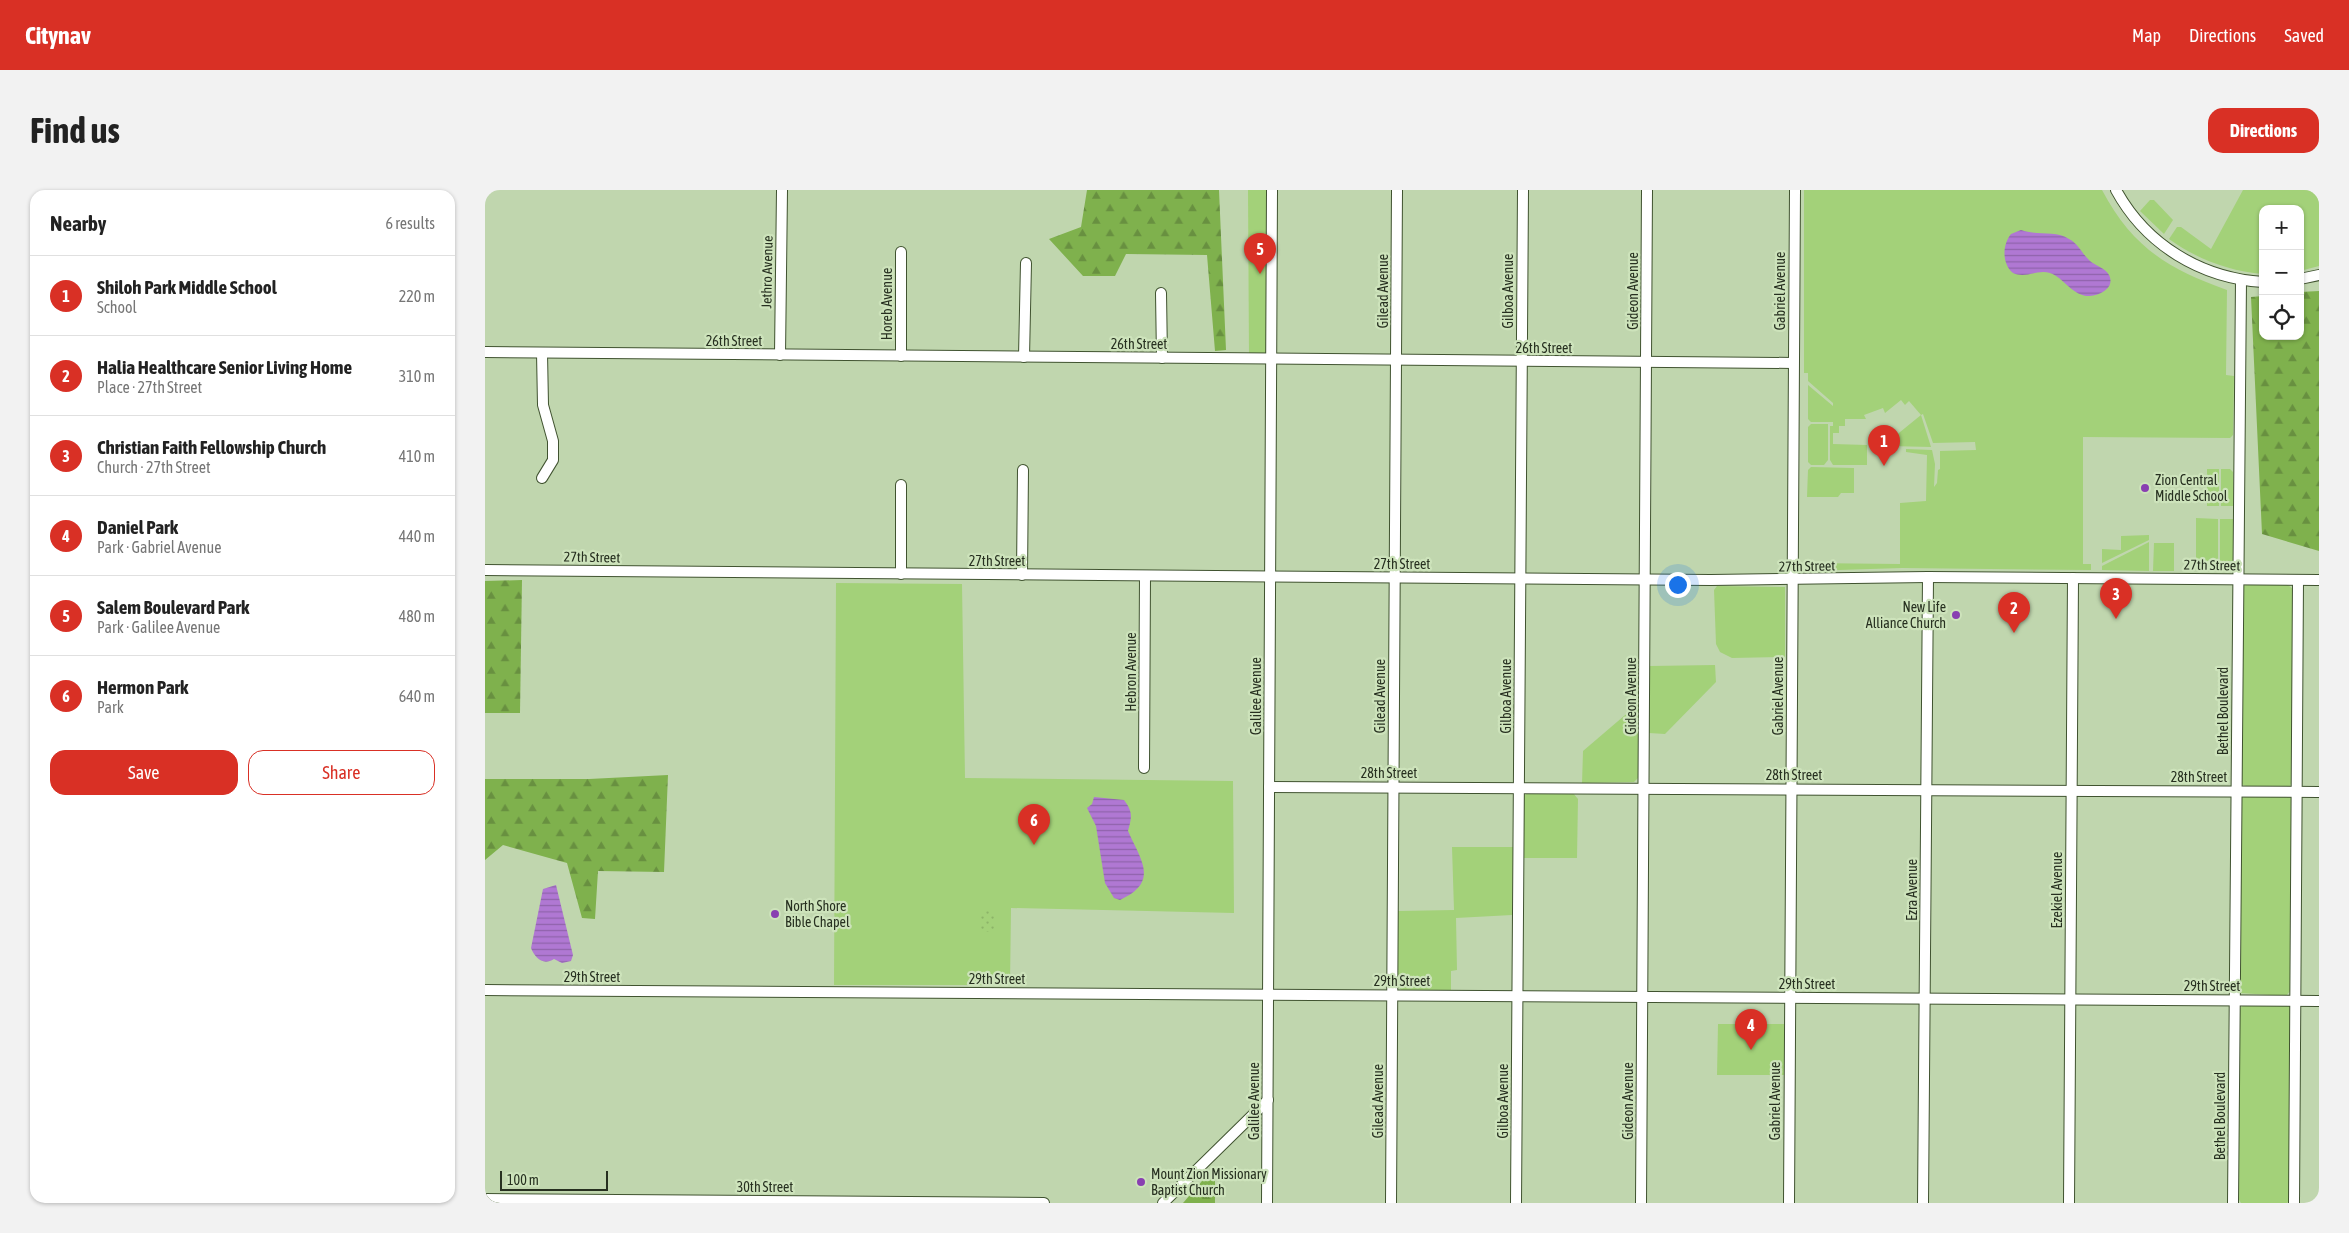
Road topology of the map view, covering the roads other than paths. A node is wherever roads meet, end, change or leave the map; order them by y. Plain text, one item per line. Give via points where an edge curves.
1 (782, 190) edge
2 (1272, 190) edge
3 (1397, 190) edge
4 (1523, 190) edge
5 (1647, 190) edge
6 (1795, 190) edge
7 (2115, 190) edge
8 (901, 252) dead end
9 (1026, 263) dead end
10 (2319, 275) edge
11 (2304, 279) edge
12 (2241, 280) junction
13 (2259, 282) edge
14 (1161, 293) dead end
15 (485, 352) edge
16 (542, 353) junction
17 (780, 355) junction
18 (901, 356) junction
19 (1024, 357) junction
20 (1162, 358) junction
21 (1271, 359) junction
22 (1396, 360) junction
23 (1521, 361) junction
24 (1647, 362) junction
25 (1793, 363) junction
26 (1023, 470) dead end
27 (542, 478) dead end
28 (901, 485) dead end
29 (485, 570) edge
30 (901, 574) junction
31 (1022, 575) junction
32 (1145, 576) junction
33 (1270, 577) junction
34 (1928, 577) junction
35 (1395, 578) junction
36 (1520, 578) junction
37 (2073, 578) junction
38 (2238, 579) junction
39 (1646, 580) junction
40 (1792, 580) junction
41 (2298, 580) junction
42 (2319, 580) edge
43 (1144, 768) dead end
44 (1269, 787) junction
45 (1393, 787) junction
46 (1519, 788) junction
47 (1644, 788) junction
48 (1791, 789) junction
49 (1926, 790) junction
50 (2071, 790) junction
51 (2236, 791) junction
52 (2297, 792) junction
53 (2319, 792) edge
54 (485, 990) edge
55 (1269, 994) junction
56 (1392, 995) junction
57 (1517, 996) junction
58 (1643, 996) junction
59 (1790, 997) junction
60 (1925, 998) junction
61 (2070, 999) junction
62 (2235, 1000) junction
63 (2295, 1000) junction
64 (2319, 1000) edge
65 (1268, 1100) junction
66 (485, 1199) edge
67 (1044, 1203) edge
68 (1163, 1203) edge
69 (1267, 1203) edge
70 (1391, 1203) edge
71 (1516, 1203) edge
72 (1641, 1203) edge
73 (1789, 1203) edge
74 (1923, 1203) edge
75 (2069, 1203) edge
76 (2233, 1203) edge
77 (2294, 1203) edge

1 - 17 street, Jethro Avenue
2 - 21 street, Galilee Avenue
3 - 22 street, Gilead Avenue
4 - 23 street, Gilboa Avenue
5 - 24 street, Gideon Avenue
6 - 25 street, Gabriel Avenue
7 - 12 street via 2142,227 2167,249 2200,268
8 - 18 street, Horeb Avenue
9 - 19 street
10 - 11 street
12 - 13 street
12 - 38 street, Bethel Boulevard
14 - 20 street
15 - 16 street, 26th Street
16 - 17 street, 26th Street
16 - 27 street via 543,405 553,441 553,460
17 - 18 street, 26th Street
18 - 19 street, 26th Street
19 - 20 street, 26th Street
20 - 21 street, 26th Street
21 - 22 street, 26th Street
21 - 33 street, Galilee Avenue
22 - 23 street, 26th Street
22 - 35 street, Gilead Avenue
23 - 24 street, 26th Street
23 - 36 street, Gilboa Avenue
24 - 25 street, 26th Street
24 - 39 street, Gideon Avenue
25 - 40 street, Gabriel Avenue
26 - 31 street
28 - 30 street
29 - 30 street, 27th Street
30 - 31 street, 27th Street
31 - 32 street, 27th Street
32 - 33 street, 27th Street
32 - 43 street, Hebron Avenue
33 - 35 street, 27th Street
33 - 44 street, Galilee Avenue
34 - 37 street, 27th Street
34 - 40 street, 27th Street
34 - 49 street, Ezra Avenue
35 - 36 street, 27th Street
35 - 45 street, Gilead Avenue
36 - 39 street, 27th Street
36 - 46 street, Gilboa Avenue
37 - 38 street, 27th Street
37 - 50 street, Ezekiel Avenue
38 - 41 street, 27th Street
38 - 51 street, Bethel Boulevard
39 - 40 street, 27th Street
39 - 47 street, Gideon Avenue
40 - 48 street, Gabriel Avenue
41 - 42 street, 27th Street
41 - 52 street
44 - 45 street, 28th Street
44 - 55 street, Galilee Avenue
45 - 46 street, 28th Street
45 - 56 street, Gilead Avenue
46 - 47 street, 28th Street
46 - 57 street, Gilboa Avenue
47 - 48 street, 28th Street
47 - 58 street, Gideon Avenue
48 - 49 street, 28th Street
48 - 59 street, Gabriel Avenue
49 - 50 street, 28th Street
49 - 60 street, Ezra Avenue
50 - 51 street, 28th Street
50 - 61 street, Ezekiel Avenue
51 - 52 street, 28th Street
51 - 62 street, Bethel Boulevard
52 - 53 street, 28th Street
52 - 63 street
54 - 55 street, 29th Street
55 - 56 street, 29th Street
55 - 65 street, Galilee Avenue
56 - 57 street, 29th Street
56 - 70 street, Gilead Avenue
57 - 58 street, 29th Street
57 - 71 street, Gilboa Avenue
58 - 59 street, 29th Street
58 - 72 street, Gideon Avenue
59 - 60 street, 29th Street
59 - 73 street, Gabriel Avenue
60 - 61 street, 29th Street
60 - 74 street, Ezra Avenue
61 - 62 street, 29th Street
61 - 75 street, Ezekiel Avenue
62 - 63 street, 29th Street
62 - 76 street, Bethel Boulevard
63 - 64 street, 29th Street
63 - 77 street
65 - 68 street
65 - 69 street, Galilee Avenue
66 - 67 street, 30th Street

